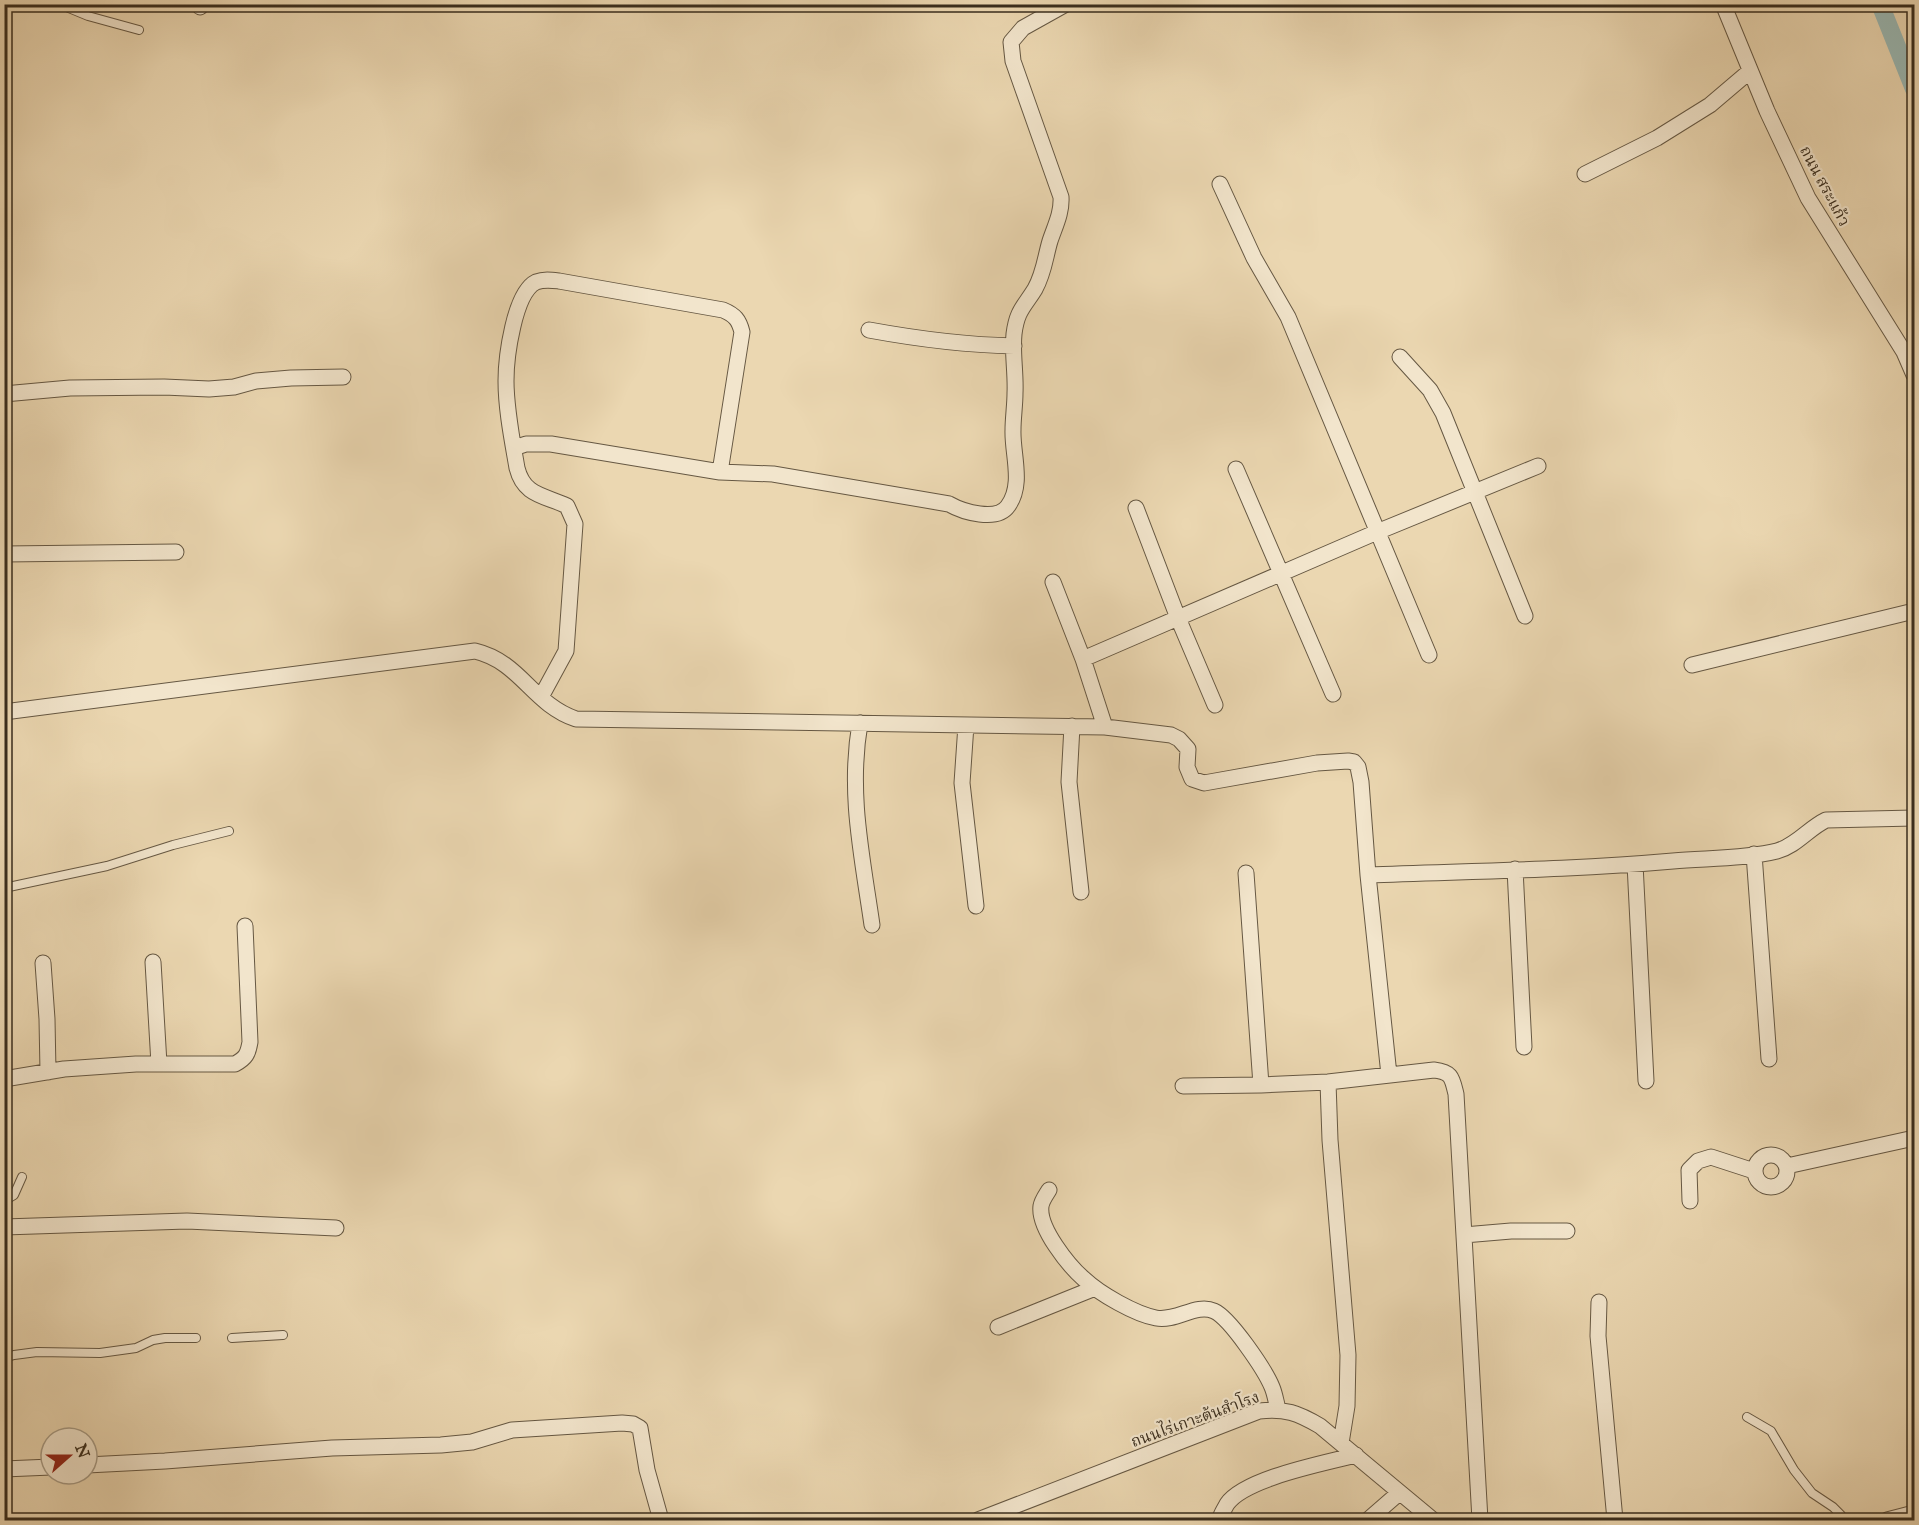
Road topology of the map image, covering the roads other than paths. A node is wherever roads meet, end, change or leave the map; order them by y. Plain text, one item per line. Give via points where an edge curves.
1 (59, 4) edge
2 (1066, 4) edge
3 (1723, 4) edge
4 (139, 30) dead end
5 (1750, 71) junction
6 (1585, 174) dead end
7 (1220, 184) dead end
8 (869, 330) dead end
9 (1014, 346) junction
10 (1400, 357) dead end
11 (1914, 375) edge
12 (343, 377) dead end
13 (4, 394) edge
14 (514, 447) junction
15 (1538, 466) dead end
16 (1236, 469) dead end
17 (720, 472) junction
18 (1473, 492) junction
19 (1136, 508) dead end
20 (1377, 532) junction
21 (176, 552) dead end
22 (4, 554) edge
23 (1281, 574) junction
24 (1053, 582) dead end
25 (1914, 611) edge
26 (1525, 616) dead end
27 (1178, 618) junction
28 (1429, 655) dead end
29 (1083, 658) junction
30 (1692, 665) dead end
31 (1333, 694) dead end
32 (541, 697) junction
33 (1215, 705) dead end
34 (4, 712) edge
35 (860, 723) junction
36 (966, 725) junction
37 (1072, 726) junction
38 (1105, 727) junction
39 (1914, 818) edge
40 (229, 831) dead end
41 (1754, 854) junction
42 (1635, 864) junction
43 (1515, 870) junction
44 (1246, 873) dead end
45 (1368, 875) junction
46 (4, 888) edge
47 (1081, 892) dead end
48 (976, 906) dead end
49 (872, 925) dead end
50 (245, 926) dead end
51 (153, 962) dead end
52 (43, 963) dead end
53 (1524, 1047) dead end
54 (1769, 1059) dead end
55 (159, 1064) junction
56 (48, 1072) junction
57 (1389, 1075) junction
58 (4, 1079) edge
59 (1646, 1081) dead end
60 (1328, 1082) junction
61 (1261, 1085) junction
62 (1183, 1086) dead end
63 (1914, 1138) edge
64 (1787, 1166) junction
65 (1754, 1171) junction
66 (22, 1177) dead end
67 (1049, 1190) dead end
68 (4, 1201) edge
69 (1690, 1202) dead end
70 (4, 1227) edge
71 (336, 1228) dead end
72 (1566, 1231) dead end
73 (1464, 1234) junction
74 (1095, 1288) junction
75 (1599, 1302) dead end
76 (998, 1327) dead end
77 (283, 1335) dead end
78 (196, 1338) dead end
79 (232, 1338) dead end
80 (4, 1358) edge
81 (1278, 1409) junction
82 (1747, 1417) dead end
83 (1341, 1443) junction
84 (1356, 1455) junction
85 (99, 1464) edge
86 (39, 1468) edge
87 (4, 1469) edge
88 (1399, 1493) junction
89 (1914, 1513) edge
90 (1002, 1516) edge
91 (1425, 1518) edge
92 (661, 1521) edge
93 (978, 1521) edge
94 (1219, 1521) edge
95 (1368, 1521) edge
96 (1480, 1521) edge
97 (1615, 1521) edge
98 (1843, 1521) edge
99 (1887, 1521) edge

1 - 4 lane
2 - 9 street via 1023,28 1011,42 1013,61 1061,197 1062,210 1045,268 1019,311
3 - 5 street, ถนน สระแก้ว
5 - 6 street via 1710,105 1658,138
5 - 11 street, ถนน สระแก้ว via 1808,198 1904,352
7 - 20 street via 1254,258 1288,317
8 - 9 street via 929,341
9 - 17 street via 1015,488 1006,509 998,513 979,514 949,504 773,474
10 - 18 street via 1435,398
12 - 13 street via 256,381 209,389 70,388
14 - 17 street via 551,444
14 - 17 street via 506,380 512,334 521,299 534,283 548,279 723,310 739,321 742,332
14 - 32 street via 522,483 537,495 567,506 575,524 566,651
15 - 18 street
16 - 23 street
18 - 20 street
18 - 26 street
19 - 27 street
20 - 23 street
20 - 28 street
21 - 22 street
23 - 27 street
23 - 31 street
24 - 29 street
25 - 30 street
27 - 29 street
27 - 33 street
29 - 38 street
32 - 34 street via 504,662 475,651
32 - 35 street via 551,708 576,719
35 - 36 street
35 - 49 street via 854,801
36 - 37 street
36 - 48 street via 962,783
37 - 38 street
37 - 47 street via 1069,782
38 - 45 street via 1158,732 1179,739 1188,749 1187,767 1192,779 1204,783 1317,763 1354,762 1361,782
39 - 41 street via 1826,820 1778,850
40 - 46 lane via 107,866
41 - 42 street
41 - 54 street
42 - 43 street
42 - 59 street
43 - 45 street
43 - 53 street
44 - 61 street
45 - 57 street
50 - 55 street via 248,1054 236,1064
51 - 55 street
52 - 56 street
55 - 56 street
56 - 58 street
57 - 60 street
57 - 73 street via 1434,1070 1444,1071 1452,1078
60 - 61 street
60 - 83 street via 1348,1355 1347,1406
61 - 62 street
63 - 64 street
64 - 65 street via 1771,1154 1758,1161
64 - 65 street via 1784,1181 1776,1187 1761,1184
65 - 69 street via 1711,1157 1703,1159 1689,1170
66 - 68 lane via 14,1195
67 - 74 street via 1041,1207 1042,1220 1070,1265
70 - 71 street via 187,1221
72 - 73 street
73 - 96 street
74 - 76 street
74 - 81 street via 1158,1319 1205,1309 1215,1311 1257,1361 1272,1387
75 - 97 street
77 - 79 lane
78 - 80 lane via 165,1338 136,1348 100,1353 37,1352
81 - 83 street, ถนนไร่เกาะต้นสำโรง via 1301,1415
81 - 90 street, ถนนไร่เกาะต้นสำโรง via 1259,1411
82 - 98 lane via 1771,1431 1812,1493 1833,1507
83 - 84 street, ถนนไร่เกาะต้นสำโรง
84 - 88 street, ถนนไร่เกาะต้นสำโรง
84 - 94 street via 1256,1485 1228,1502
85 - 92 street via 332,1448 441,1445 472,1442 512,1430 633,1424 640,1428
86 - 87 street
88 - 91 street, ถนนไร่เกาะต้นสำโรง
88 - 95 street
89 - 99 street
90 - 93 street, ถนนไร่เกาะต้นสำโรง

